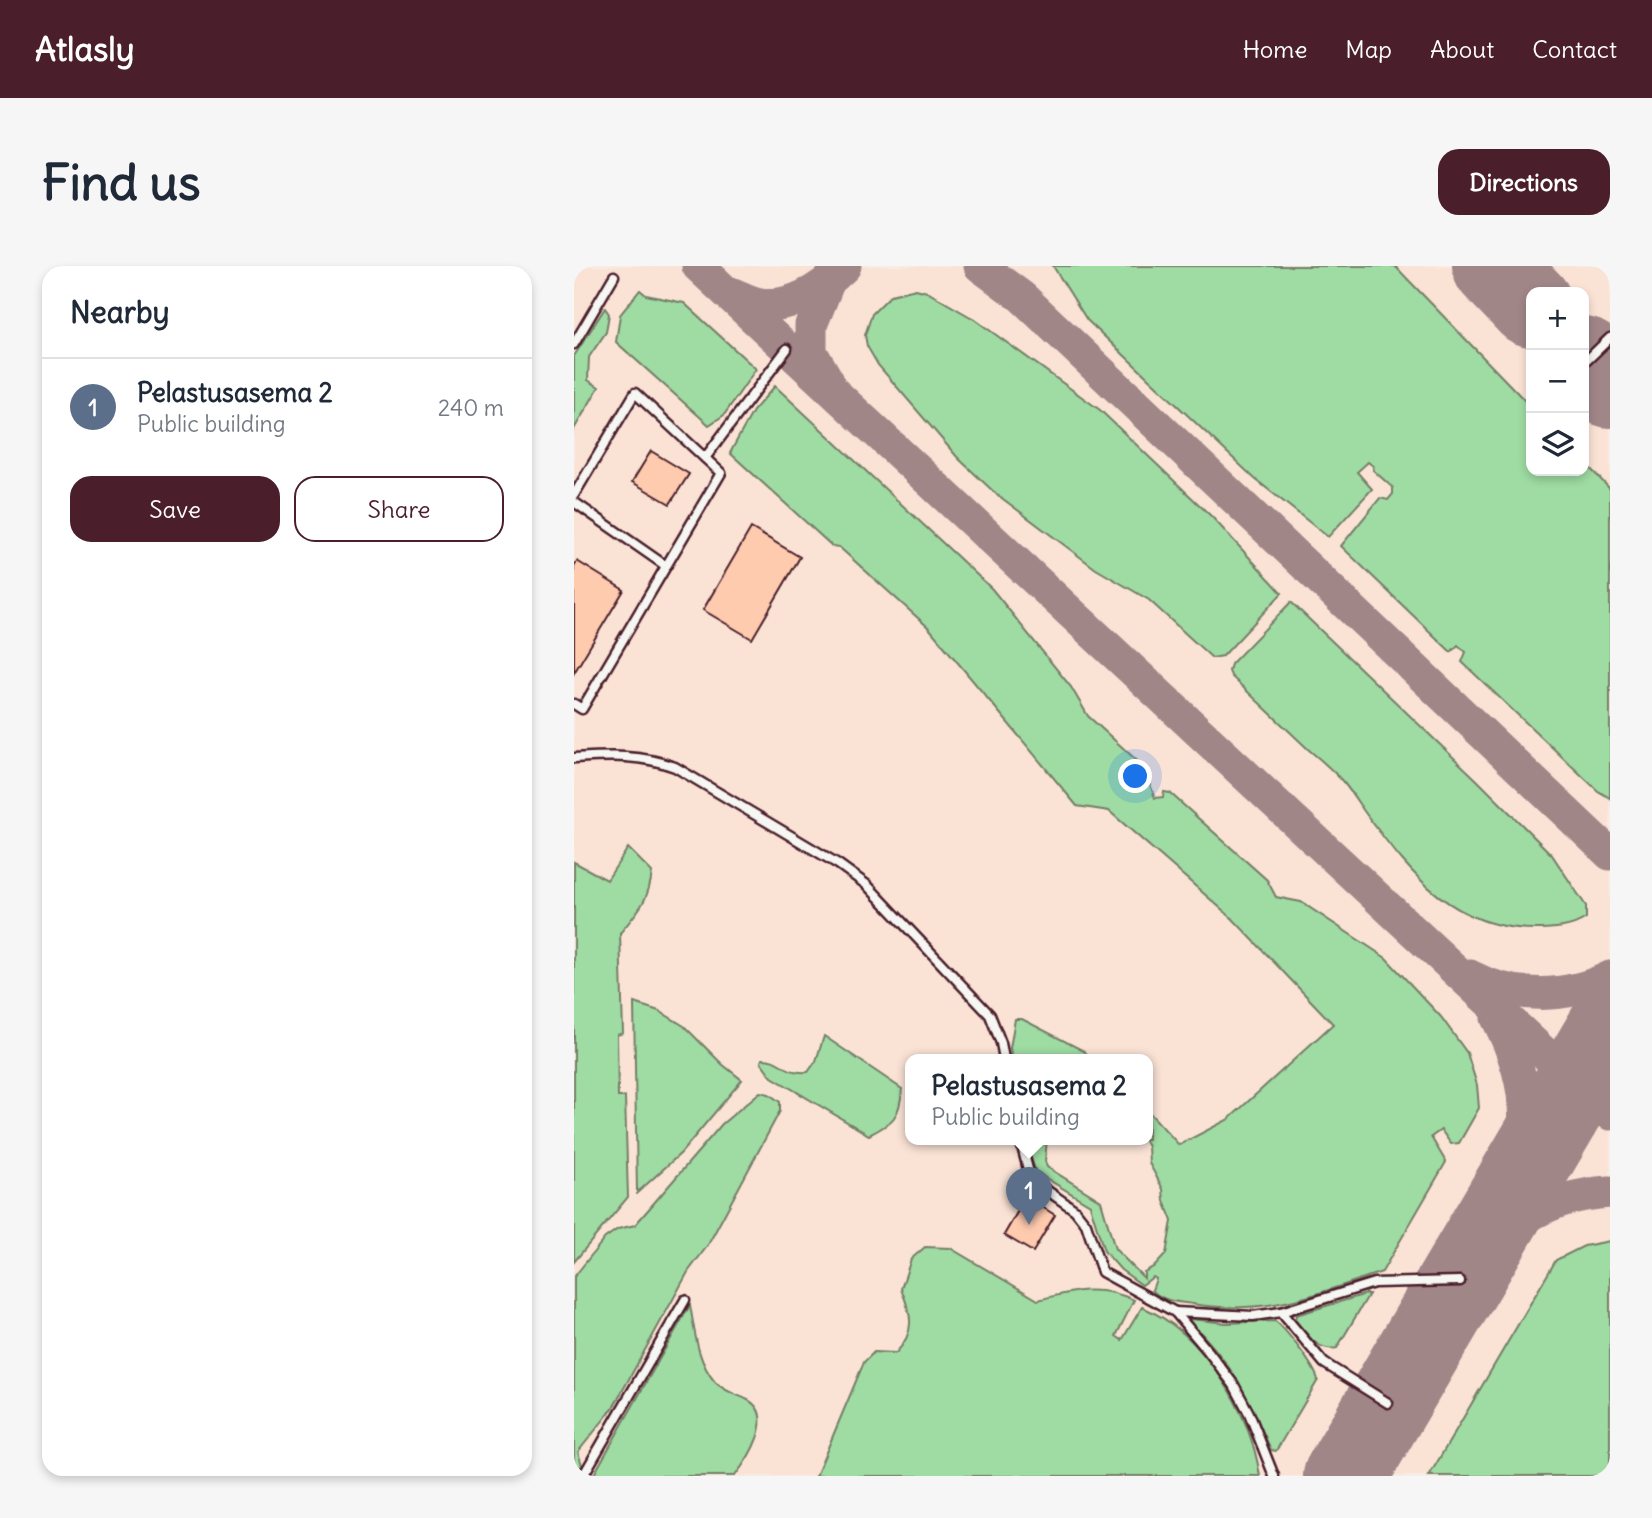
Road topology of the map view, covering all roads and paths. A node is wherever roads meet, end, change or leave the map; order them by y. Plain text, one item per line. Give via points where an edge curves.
1 (614, 276) dead end
2 (1610, 338) edge
3 (574, 344) edge
4 (787, 349) dead end
5 (1589, 358) edge
6 (705, 458) junction
7 (574, 495) edge
8 (574, 502) edge
9 (666, 566) junction
10 (574, 704) edge
11 (574, 758) edge
12 (1003, 1054) edge
13 (1022, 1145) edge
14 (1460, 1281) dead end
15 (685, 1300) dead end
16 (1175, 1312) junction
17 (1281, 1312) junction
18 (1388, 1403) dead end
19 (583, 1476) edge
20 (1274, 1476) edge

1 - 3 lane
2 - 5 lane
4 - 6 lane
6 - 7 lane via 635,393
6 - 9 lane via 721,472
8 - 9 lane
9 - 10 lane via 582,709
11 - 12 lane via 639,757 675,767 853,874 990,1016
13 - 16 lane via 1035,1182 1086,1224 1102,1272
14 - 17 lane via 1374,1283
15 - 19 lane
16 - 17 lane via 1253,1316
16 - 20 lane via 1234,1385
17 - 18 lane via 1325,1363

